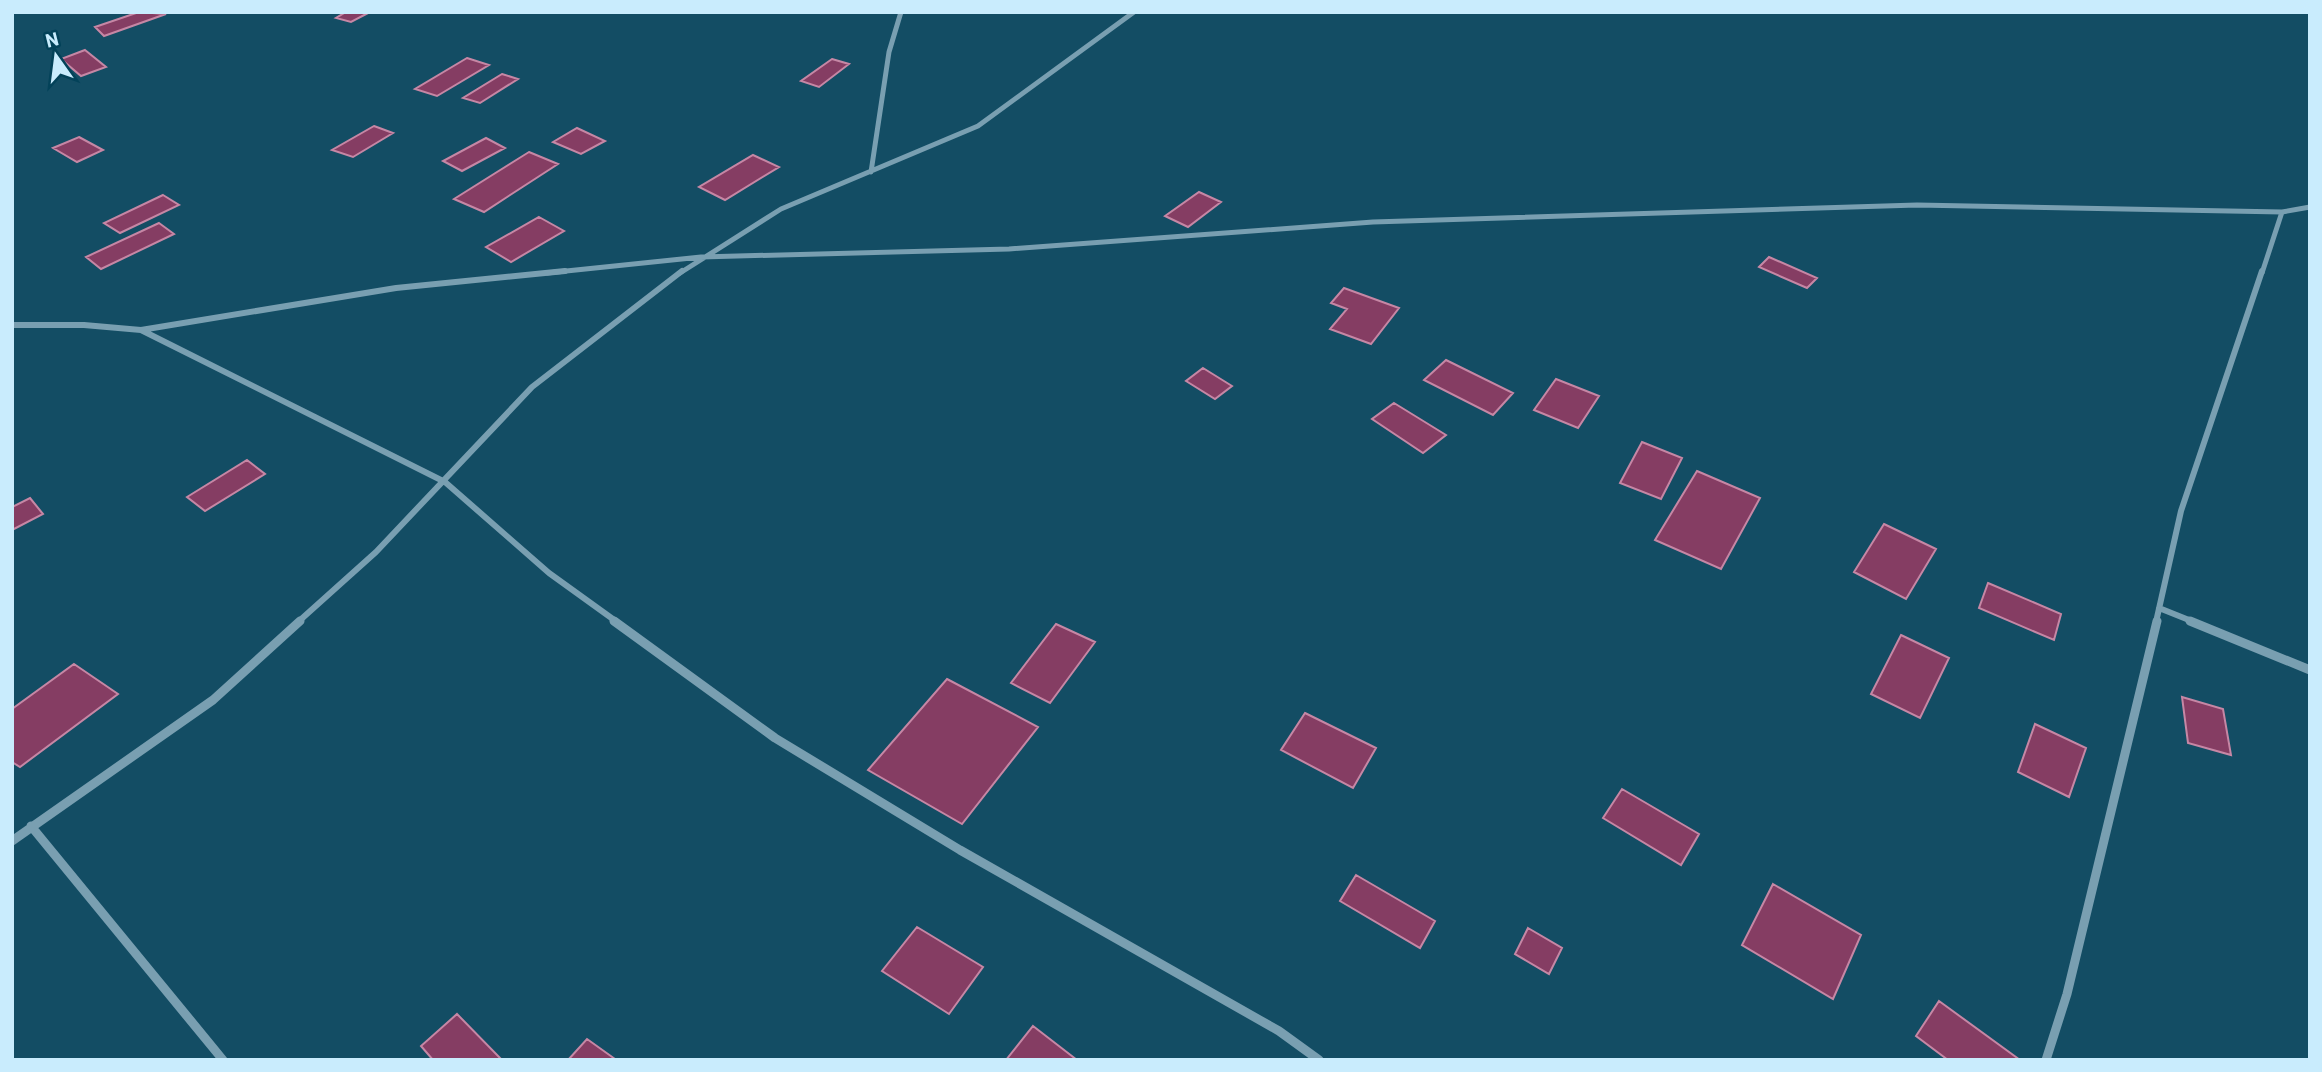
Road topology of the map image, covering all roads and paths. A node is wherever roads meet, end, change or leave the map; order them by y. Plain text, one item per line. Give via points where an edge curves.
1 (901, 12) edge
2 (1134, 12) edge
3 (871, 172) junction
4 (2310, 207) edge
5 (2282, 212) junction
6 (701, 257) junction
7 (12, 325) edge
8 (141, 330) junction
9 (445, 482) junction
10 (2159, 608) junction
11 (2310, 670) edge
12 (31, 827) junction
13 (12, 841) edge
14 (223, 1060) edge
15 (1319, 1060) edge
16 (2046, 1060) edge

1 - 3 street via 889,52
2 - 3 street via 978,126
3 - 6 street via 781,209
4 - 5 street
5 - 6 street via 1917,205 1652,212 1373,222 1009,249
5 - 10 street via 2181,511
6 - 8 street via 396,288
6 - 9 street via 532,387
7 - 8 street
8 - 9 street
9 - 12 street via 376,552 213,700
9 - 15 street via 549,573 775,738 960,850 1279,1031
10 - 11 street
10 - 16 street via 2070,980
12 - 13 street
12 - 14 street

